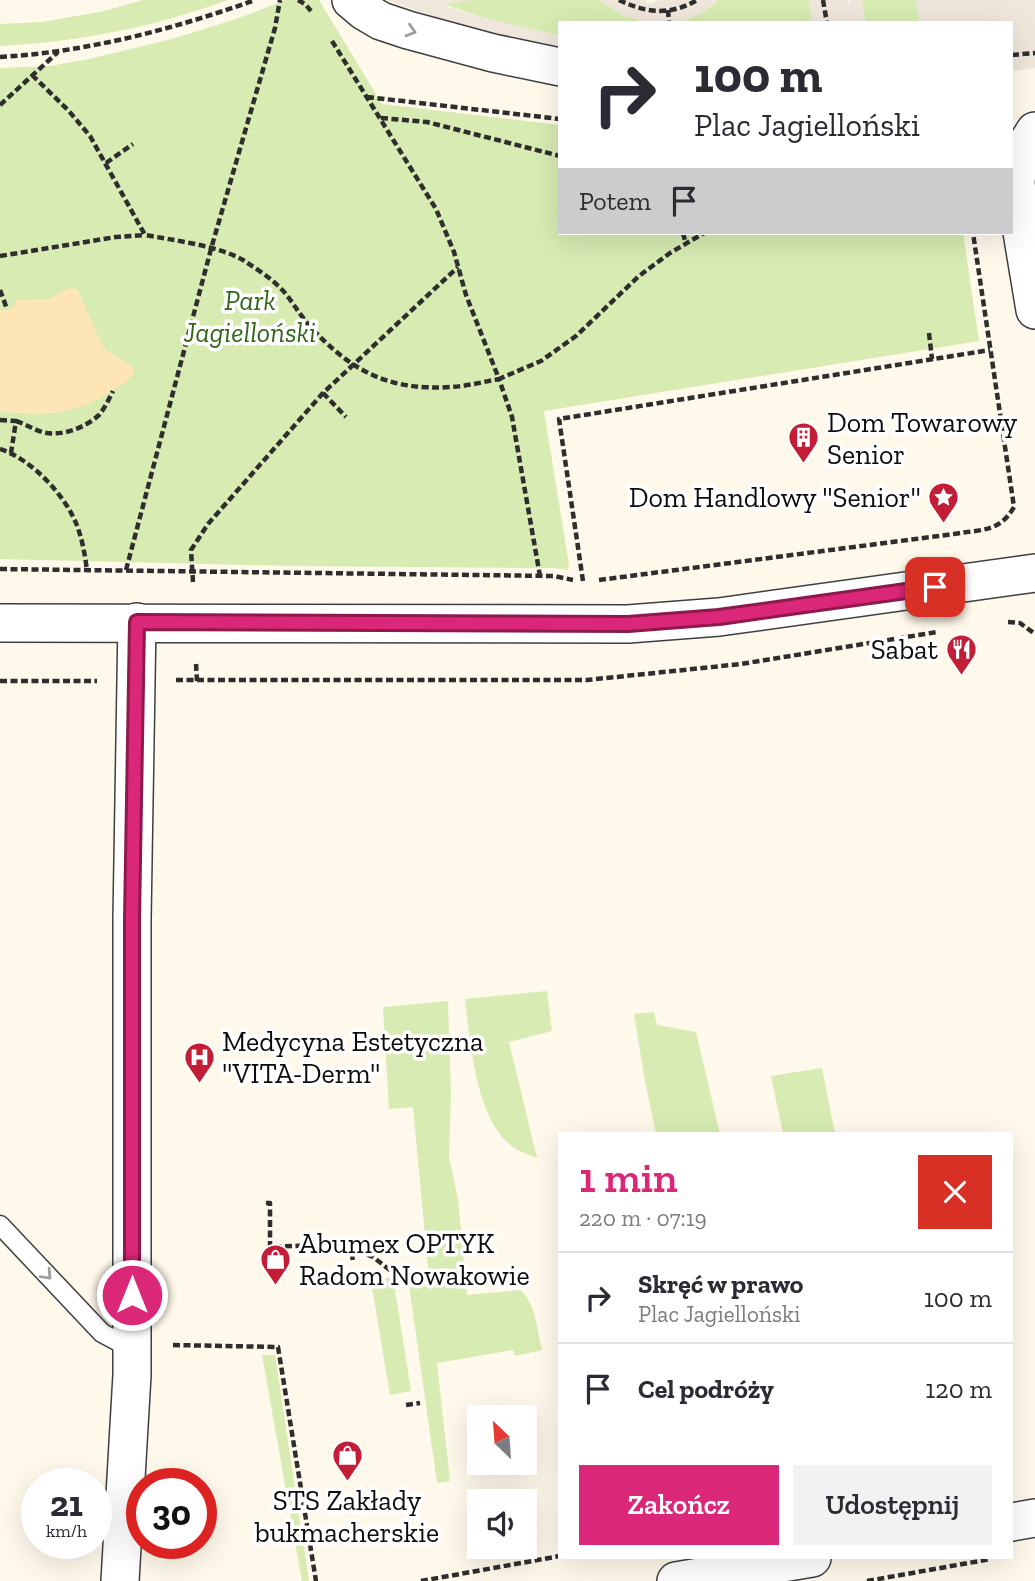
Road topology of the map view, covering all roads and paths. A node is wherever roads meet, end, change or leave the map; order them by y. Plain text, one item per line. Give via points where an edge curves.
1 (255, 0) edge
2 (280, 0) edge
3 (298, 0) edge
4 (351, 0) edge
5 (619, 0) edge
6 (697, 0) edge
7 (823, 0) edge
8 (668, 10) junction
9 (318, 20) dead end
10 (669, 21) edge
11 (827, 21) edge
12 (331, 39) dead end
13 (58, 52) junction
14 (1035, 53) edge
15 (1013, 55) edge
16 (0, 57) edge
17 (558, 67) edge
18 (32, 75) junction
19 (367, 97) junction
20 (0, 105) edge
21 (380, 118) junction
22 (558, 118) edge
23 (133, 144) dead end
24 (1022, 145) edge
25 (558, 155) edge
26 (106, 163) junction
27 (145, 235) junction
28 (684, 235) edge
29 (701, 235) edge
30 (973, 235) edge
31 (686, 244) dead end
32 (212, 249) junction
33 (0, 256) edge
34 (458, 267) junction
35 (0, 290) edge
36 (7, 309) dead end
37 (1035, 310) edge
38 (929, 333) dead end
39 (991, 350) junction
40 (932, 359) junction
41 (352, 365) junction
42 (499, 379) junction
43 (113, 391) dead end
44 (323, 393) junction
45 (346, 417) dead end
46 (0, 420) edge
47 (16, 422) junction
48 (0, 449) edge
49 (10, 453) junction
50 (197, 539) dead end
51 (0, 569) edge
52 (88, 570) junction
53 (126, 570) junction
54 (1035, 573) edge
55 (540, 576) junction
56 (583, 581) junction
57 (137, 622) junction
58 (0, 623) edge
59 (266, 1203) dead end
60 (0, 1225) edge
61 (352, 1253) junction
62 (353, 1263) dead end
63 (401, 1283) dead end
64 (173, 1345) dead end
65 (132, 1349) junction
66 (420, 1403) dead end
67 (406, 1405) dead end
68 (1035, 1518) edge
69 (1013, 1522) edge
70 (558, 1556) edge
71 (806, 1559) edge
72 (993, 1559) edge
73 (120, 1581) edge
74 (316, 1581) edge
75 (421, 1581) edge
76 (676, 1581) edge
77 (867, 1581) edge

1 - 13 path via 130,38
2 - 32 path
3 - 9 path
4 -> 17 street via 381,21 408,30
5 - 8 path via 643,10
6 - 8 path
7 - 11 path
8 - 10 path
12 - 19 path
13 - 16 path
13 - 18 path
14 - 15 path
18 - 20 path
18 - 26 path via 90,136
19 - 21 path
19 - 22 path
21 - 25 path via 427,122
21 - 34 path via 436,209
23 - 26 path
24 - 37 street via 1016,182
26 - 27 path
27 - 32 path
27 - 33 path
28 - 31 path
29 - 42 path via 639,276 576,336 541,361
30 - 39 path
32 - 41 path via 241,259 267,277
32 - 53 path
34 - 41 path
34 - 42 path
35 - 36 path
38 - 40 path
39 - 40 path
39 - 56 path via 1014,507 998,526
40 - 56 path via 559,419
41 - 42 path via 381,380 414,387 453,387
41 - 44 path
42 - 55 path via 512,417
43 - 47 path via 99,415 64,433 41,432
44 - 45 path
44 - 50 path
46 - 47 path
47 - 49 path
48 - 49 path
49 - 52 path via 34,468 60,496 82,539
51 - 52 path
52 - 53 path
53 - 55 path
54 - 57 street via 719,617 628,624
55 - 56 path
57 - 58 street
57 - 65 street
59 - 61 path via 270,1203 270,1247 316,1245
60 -> 65 lane via 102,1333
61 - 62 path
61 - 63 path via 373,1256
64 - 74 path via 278,1347
65 - 73 street
66 - 67 path
68 - 69 street
70 - 75 path
71 - 76 street
72 - 77 path

